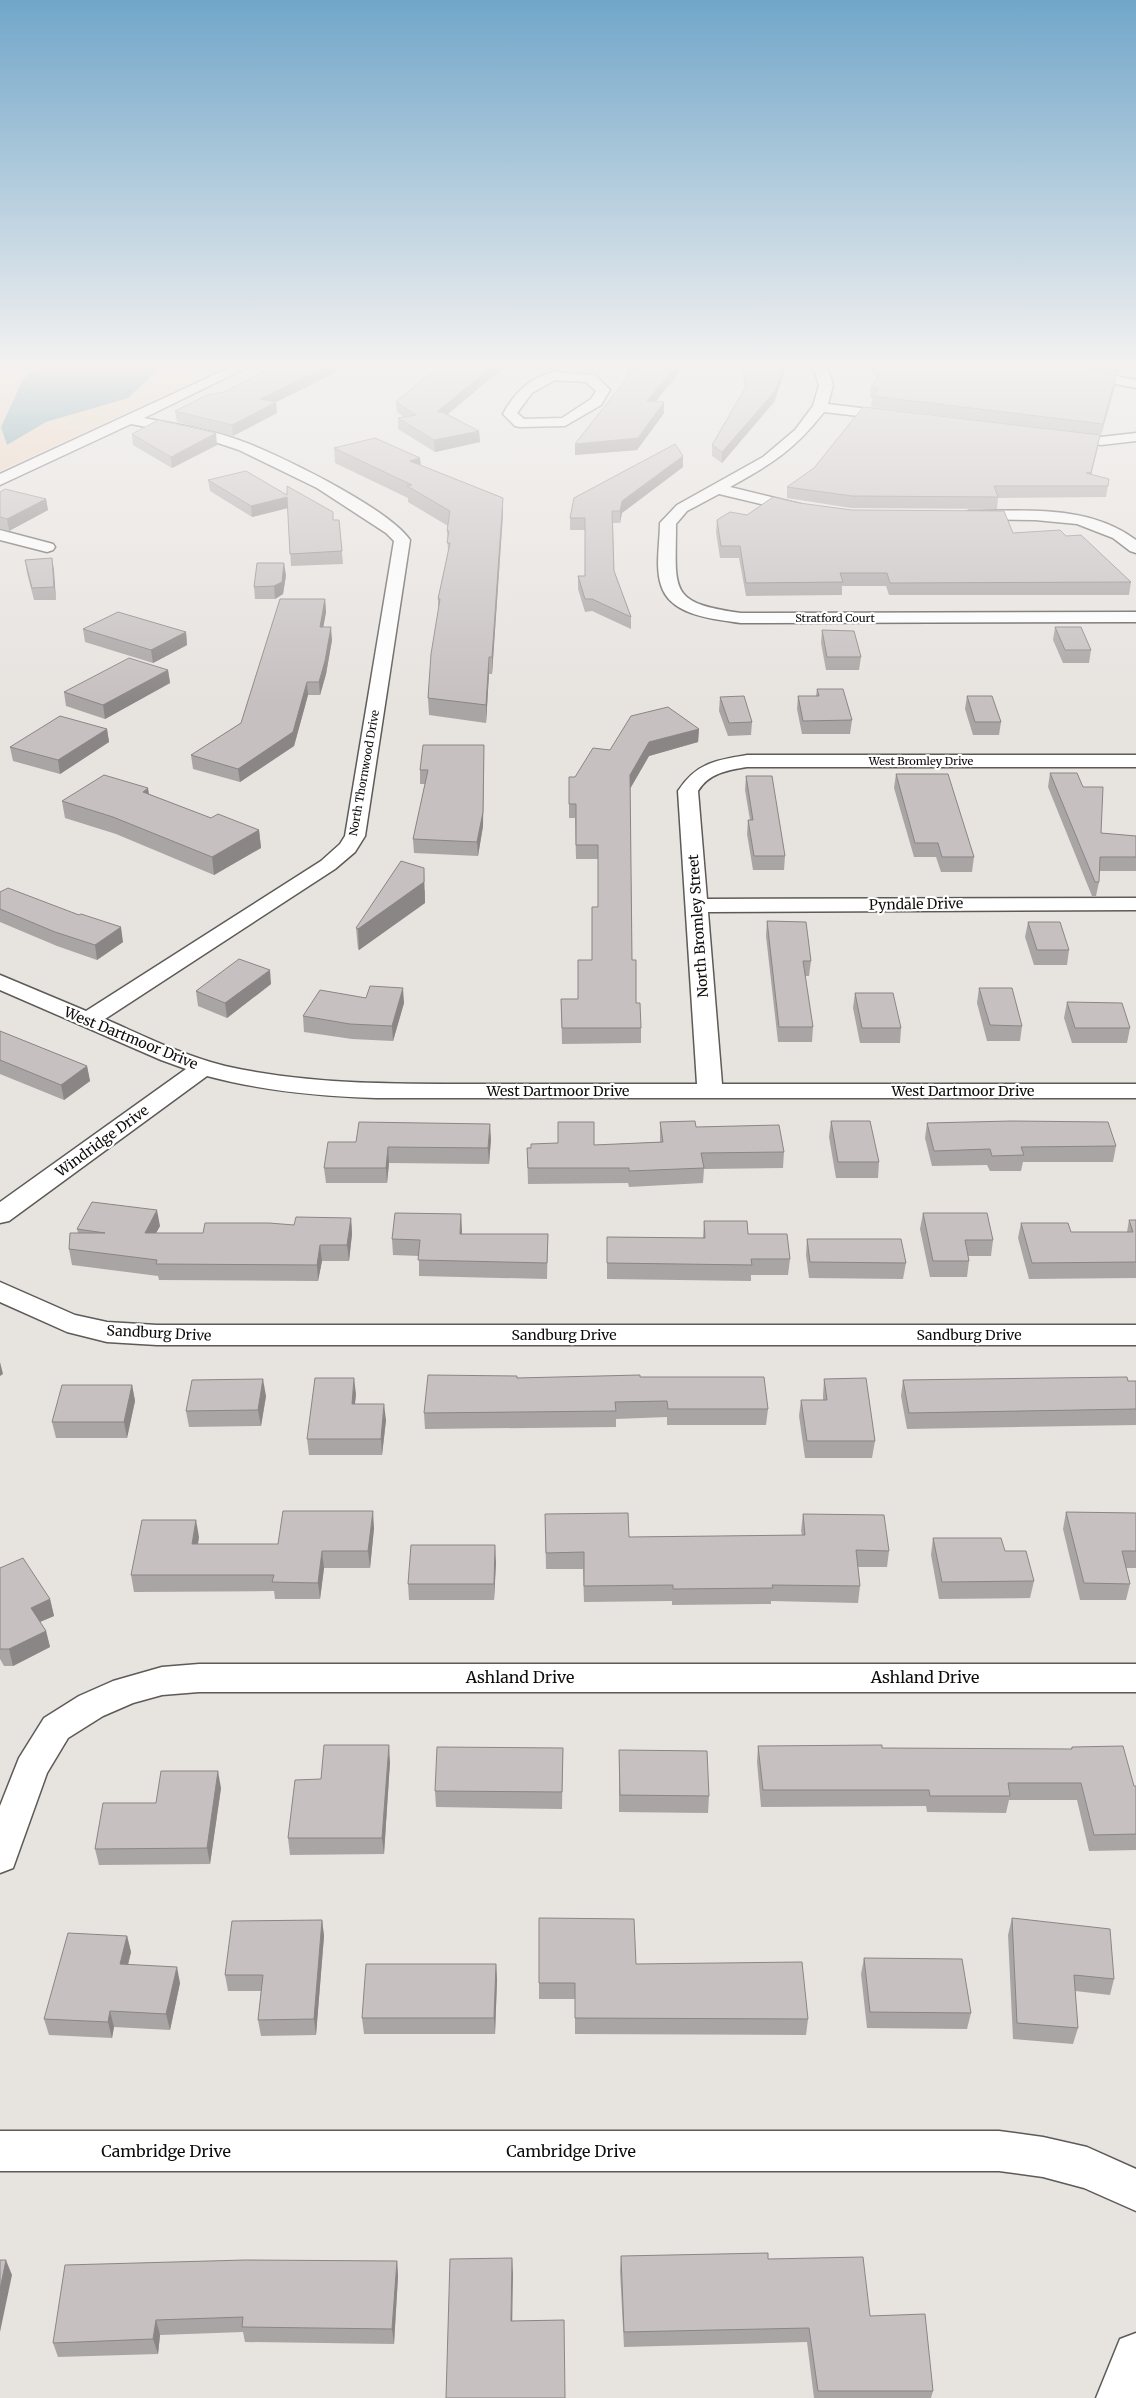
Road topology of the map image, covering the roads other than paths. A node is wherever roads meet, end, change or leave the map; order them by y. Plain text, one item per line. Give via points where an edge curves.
1 (307, 479) edge
2 (736, 479) edge
3 (719, 489) junction
4 (816, 510) edge
5 (949, 516) edge
6 (0, 535) edge
7 (47, 547) dead end
8 (1136, 548) edge
9 (1136, 617) edge
10 (1136, 761) edge
11 (708, 770) joint
12 (1136, 904) edge
13 (696, 906) junction
14 (0, 982) edge
15 (88, 1020) junction
16 (204, 1067) junction
17 (710, 1091) junction
18 (1136, 1091) edge
19 (0, 1215) edge
20 (0, 1291) edge
21 (1136, 1335) edge
22 (1136, 1678) edge
23 (0, 1857) edge
24 (0, 2151) edge
25 (1136, 2190) edge
26 (1136, 2355) edge
27 (1118, 2398) edge

1 - 15 street, North Thornwood Drive via 378,517 398,532 402,540 355,836 348,848 328,865
2 - 3 street, Stratford Court
3 - 4 street
3 - 9 street, Stratford Court via 682,508 668,523 669,586 675,596 686,604 715,614 750,618
5 - 8 street via 1035,516 1080,520 1113,531
6 - 7 street
10 - 11 street, West Bromley Drive via 747,761
11 - 13 street, North Bromley Street via 694,779 688,791
12 - 13 street, Pyndale Drive
13 - 17 street, North Bromley Street
14 - 15 street, West Dartmoor Drive
15 - 16 street, West Dartmoor Drive
16 - 17 street, West Dartmoor Drive via 268,1082 346,1090
16 - 19 street, Windridge Drive
17 - 18 street, West Dartmoor Drive
20 - 21 street, Sandburg Drive via 67,1322 106,1332 157,1336
22 - 23 street, Ashland Drive via 219,1678 162,1681 125,1691 91,1706 56,1728 31,1768
24 - 25 street, Cambridge Drive via 999,2151 1087,2168
26 - 27 street

